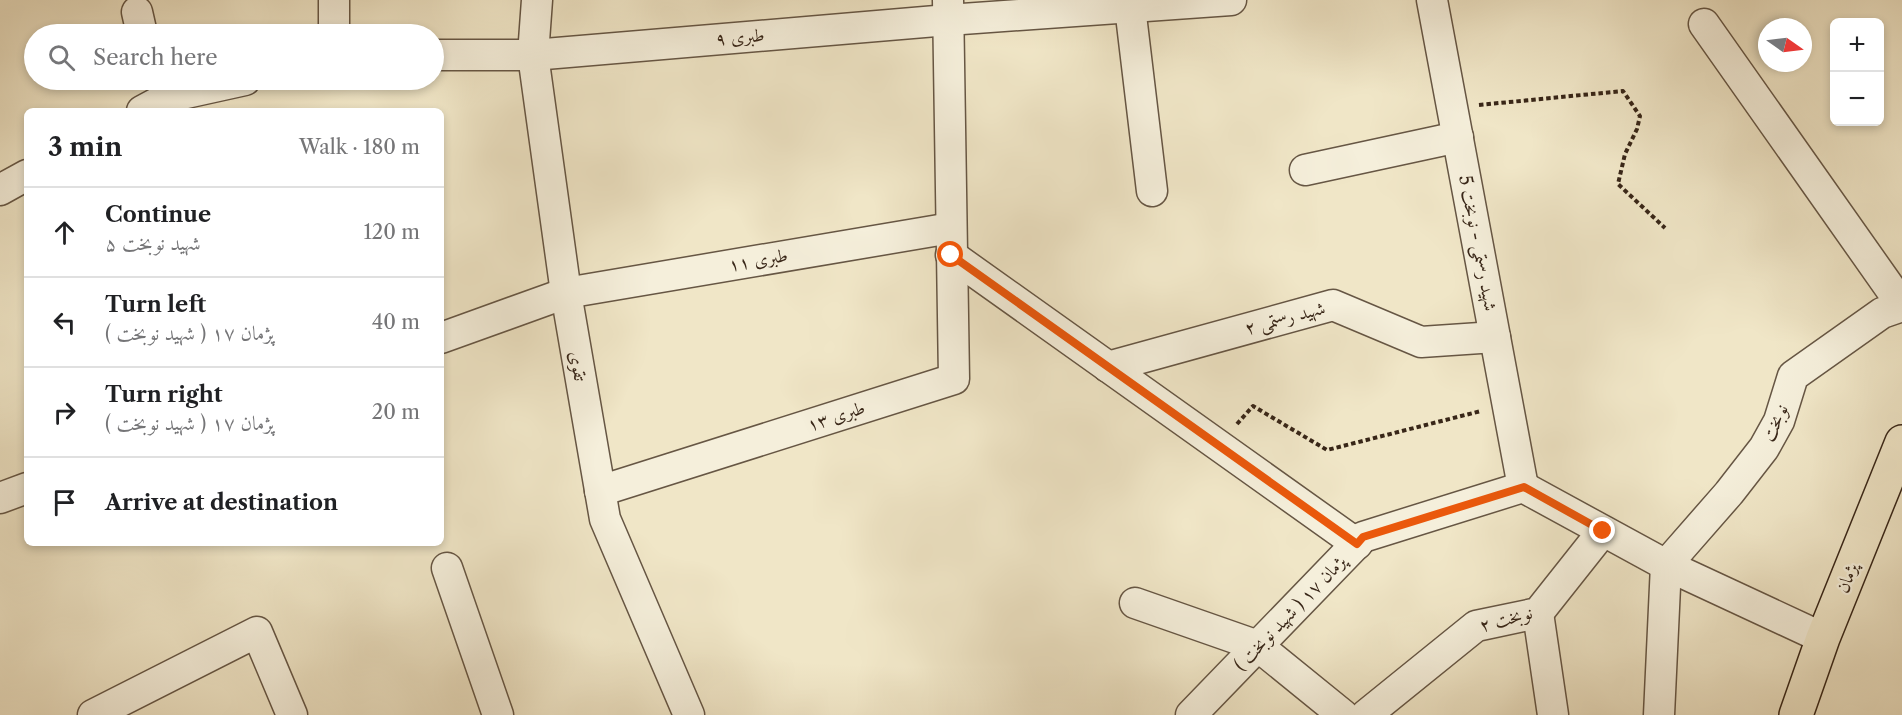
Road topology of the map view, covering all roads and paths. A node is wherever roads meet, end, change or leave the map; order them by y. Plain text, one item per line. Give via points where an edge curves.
1 (334, 0) edge
2 (537, 0) edge
3 (1231, 0) edge
4 (1432, 0) edge
5 (1130, 7) junction
6 (948, 10) edge
7 (334, 24) edge
8 (1704, 24) dead end
9 (444, 55) edge
10 (533, 55) junction
11 (199, 90) edge
12 (151, 98) edge
13 (1452, 107) junction
14 (1458, 137) junction
15 (1305, 170) dead end
16 (24, 177) edge
17 (0, 190) edge
18 (1152, 190) dead end
19 (1665, 228) dead end
20 (951, 241) junction
21 (566, 293) junction
22 (1902, 306) edge
23 (444, 337) edge
24 (1495, 337) junction
25 (1108, 367) junction
26 (1508, 404) junction
27 (1902, 442) edge
28 (1218, 445) junction
29 (1524, 487) junction
30 (24, 489) edge
31 (600, 491) junction
32 (0, 498) edge
33 (1603, 531) junction
34 (1357, 544) junction
35 (1666, 565) junction
36 (447, 568) dead end
37 (1136, 603) dead end
38 (1538, 613) junction
39 (1823, 638) junction
40 (1258, 646) junction
41 (93, 715) edge
42 (292, 715) edge
43 (498, 715) edge
44 (689, 715) edge
45 (1191, 715) edge
46 (1343, 715) edge
47 (1366, 715) edge
48 (1553, 715) edge
49 (1659, 715) edge
50 (1796, 715) edge

1 - 7 street
2 - 10 street, تقوی
3 - 5 street, طبری ۹
4 - 13 street, شهید رستمی - نوبخت 5
5 - 6 street, طبری ۹
5 - 18 street
6 - 10 street, طبری ۹
6 - 20 street
8 - 22 street, نوبخت
9 - 10 street, طبری ۹
10 - 21 street, تقوی
11 - 12 street
13 - 14 street, شهید رستمی - نوبخت 5
13 - 19 path via 1623,91 1640,116 1618,184
14 - 15 street
14 - 24 street, شهید رستمی - نوبخت 5
16 - 17 street
20 - 21 street, طبری ۱۱
20 - 25 street
20 - 31 street, طبری ۱۳ via 954,379
21 - 23 street, طبری ۱۱
21 - 31 street, تقوی
22 - 35 street, نوبخت via 1882,313 1793,376 1779,421 1764,448
24 - 25 street, شهید رستمی ۲ via 1421,342 1333,305
24 - 26 street, شهید رستمی - نوبخت 5
25 - 28 street
26 - 28 path via 1327,450 1253,406
26 - 29 street, شهید رستمی - نوبخت 5
27 - 39 main road, پژمان
28 - 34 street
29 - 33 street
29 - 34 street, پژمان ۱۷ ( شهید نوبخت ) via 1363,537
30 - 32 street
31 - 44 street, تقوی via 605,519
33 - 35 street
33 - 38 street, نوبخت ۲
34 - 40 street, پژمان ۱۷ ( شهید نوبخت )
35 - 39 street
35 - 49 street
36 - 43 street
37 - 40 street
38 - 47 street, نوبخت ۲ via 1476,626
38 - 48 street
39 - 50 main road, پژمان
40 - 45 street, پژمان ۱۷ ( شهید نوبخت )
40 - 46 street
41 - 42 street via 257,632

